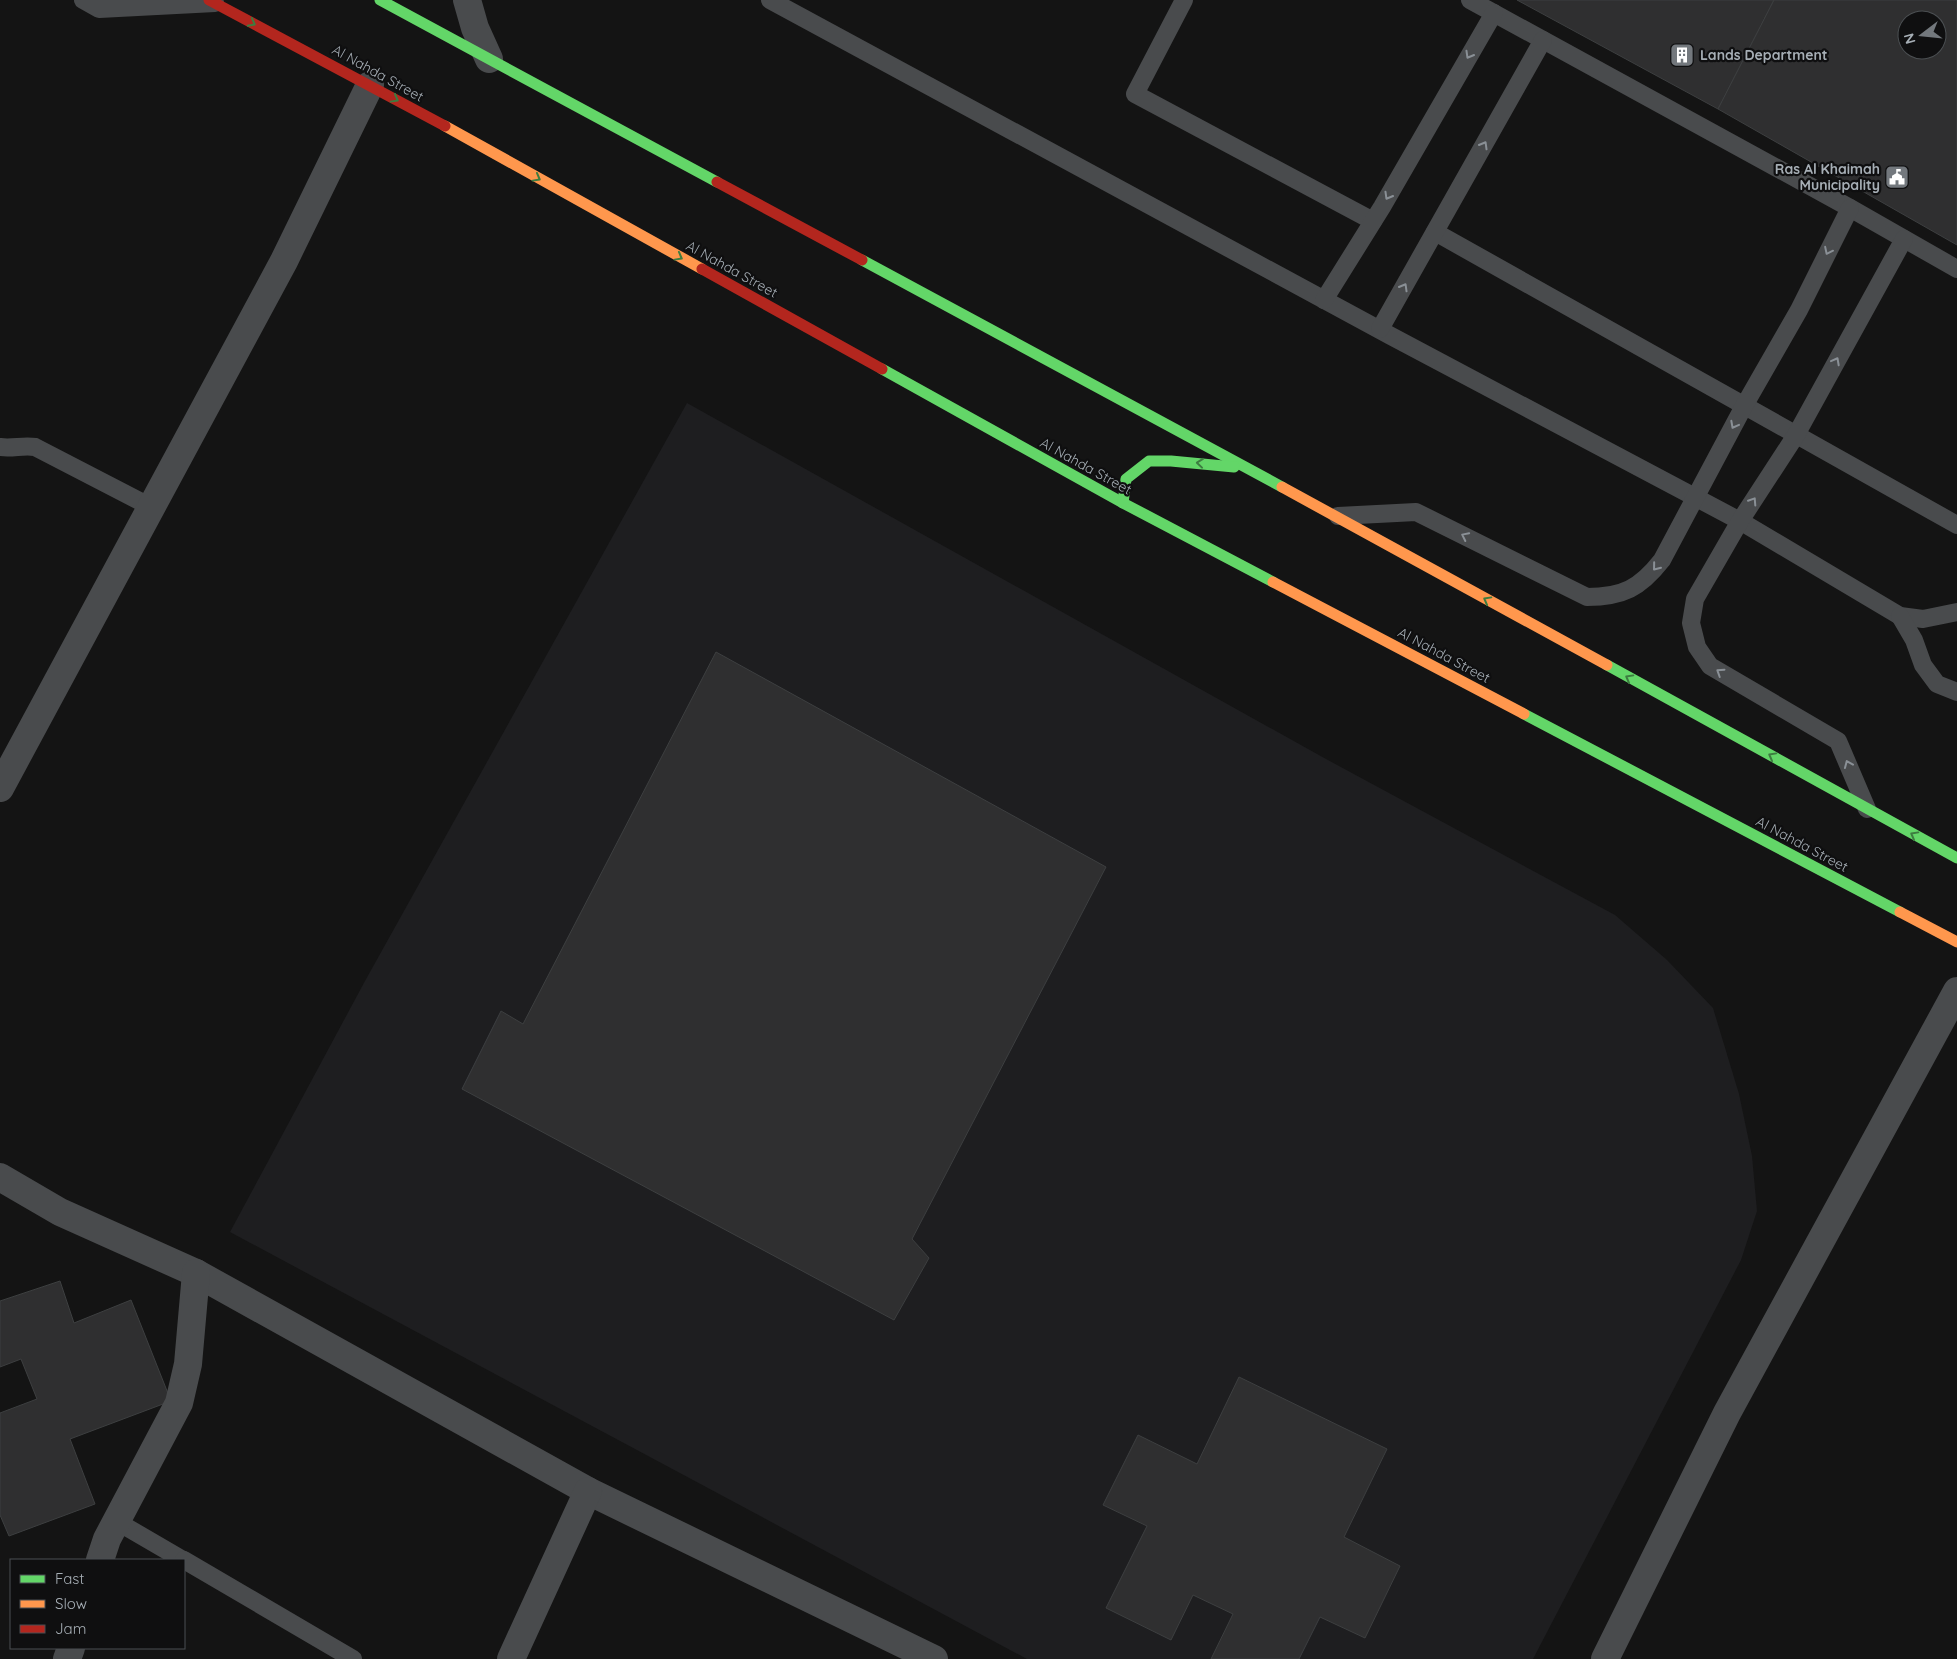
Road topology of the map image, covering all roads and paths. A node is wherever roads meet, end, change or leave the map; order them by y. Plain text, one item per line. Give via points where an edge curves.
1 (83, 0) edge
2 (380, 0) edge
3 (467, 0) edge
4 (770, 0) edge
5 (1184, 0) edge
6 (1470, 0) edge
7 (212, 2) edge
8 (1494, 13) junction
9 (1543, 40) junction
10 (489, 59) junction
11 (370, 85) junction
12 (1850, 208) junction
13 (1373, 222) junction
14 (1435, 232) junction
15 (1904, 239) junction
16 (1957, 269) edge
17 (1324, 300) junction
18 (1380, 329) junction
19 (1744, 406) junction
20 (1796, 435) junction
21 (0, 448) edge
22 (1248, 468) junction
23 (1695, 498) junction
24 (1123, 503) junction
25 (151, 507) junction
26 (1335, 517) junction
27 (1740, 521) junction
28 (1957, 525) edge
29 (1957, 612) edge
30 (1900, 616) junction
31 (1957, 692) edge
32 (0, 788) edge
33 (1868, 809) junction
34 (1957, 858) edge
35 (1957, 942) edge
36 (1957, 991) edge
37 (0, 1177) edge
38 (196, 1274) junction
39 (588, 1491) junction
40 (116, 1521) junction
41 (100, 1559) edge
42 (182, 1559) edge
43 (185, 1561) edge
44 (353, 1659) edge
45 (511, 1659) edge
46 (934, 1659) edge
47 (1604, 1659) edge

1 - 7 lane via 100,9
2 - 10 main road
3 - 10 street
4 - 17 lane
5 - 13 lane via 1135,94
6 - 8 lane
7 -> 11 main road, Al Nahda Street
8 - 9 lane
8 -> 13 lane
9 - 12 lane
14 -> 9 lane
10 - 22 main road
11 -> 24 main road, Al Nahda Street
11 - 25 street via 284,261
12 - 15 lane
12 -> 19 lane via 1799,310
13 - 17 lane
18 -> 14 lane
14 - 19 lane
15 - 16 lane
20 -> 15 lane
17 - 18 lane
18 - 23 lane
19 - 20 lane
19 -> 23 lane
27 -> 20 lane
20 - 28 lane
21 - 25 lane via 35,447
22 -> 24 main road via 1171,460 1149,461 1126,478
22 - 26 main road
23 -> 26 lane via 1662,560 1648,578 1629,591 1607,597 1587,597 1416,512
23 - 27 lane
24 - 35 main road, Al Nahda Street
25 - 32 street
33 -> 26 main road
27 - 30 lane
33 -> 27 lane via 1838,741 1717,671 1697,647 1691,623 1695,599
29 - 30 lane via 1923,619
30 - 31 lane via 1923,665 1936,684
34 -> 33 main road
36 - 47 street via 1727,1413
37 - 38 street via 60,1212
38 - 39 street
38 - 40 street via 188,1364 179,1403
39 - 45 street
39 - 46 street
40 - 41 street
40 - 42 lane
43 - 44 lane

